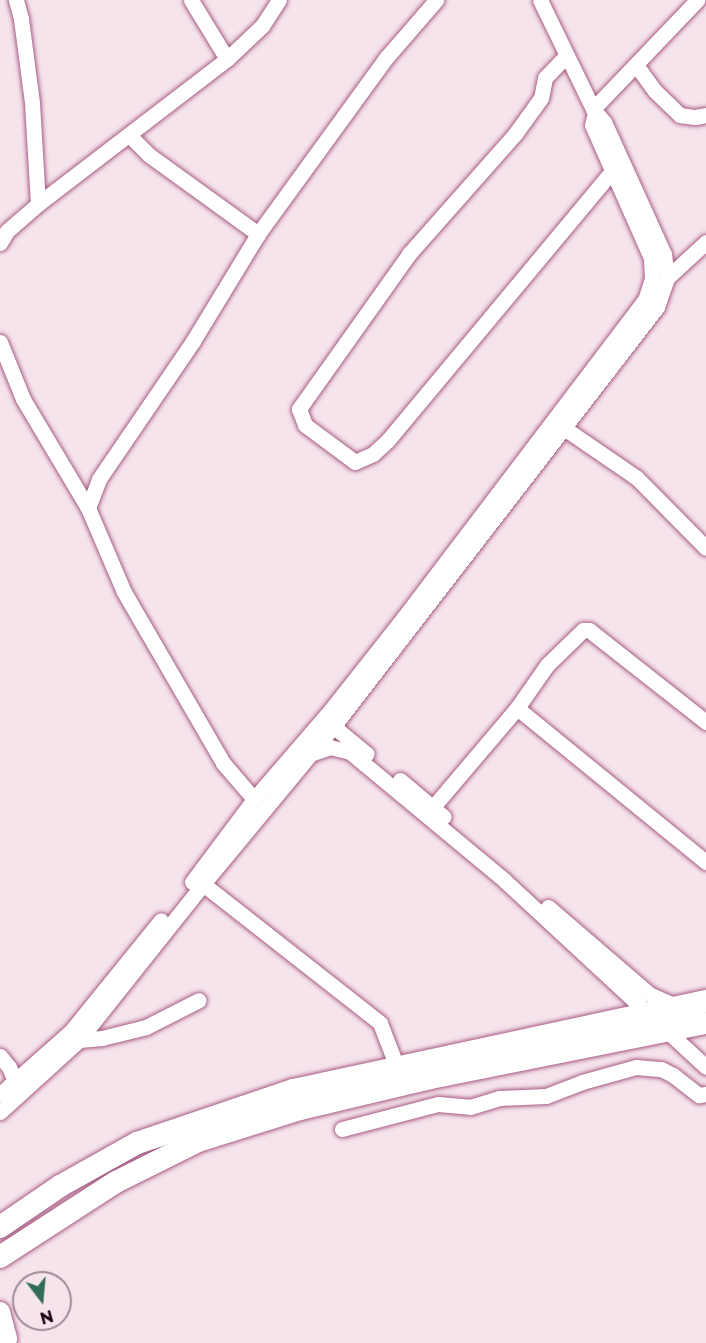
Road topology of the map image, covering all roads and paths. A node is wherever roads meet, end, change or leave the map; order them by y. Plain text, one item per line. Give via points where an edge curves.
1 (16, 0) edge
2 (191, 0) edge
3 (279, 0) edge
4 (436, 0) edge
5 (540, 0) edge
6 (697, 0) edge
7 (566, 56) junction
8 (227, 59) junction
9 (636, 65) junction
10 (594, 111) junction
11 (706, 115) edge
12 (129, 135) junction
13 (612, 171) junction
14 (38, 204) junction
15 (258, 234) junction
16 (706, 242) edge
17 (0, 243) edge
18 (667, 279) junction
19 (0, 342) edge
20 (564, 428) junction
21 (99, 479) junction
22 (73, 484) junction
23 (88, 508) junction
24 (702, 540) edge
25 (517, 708) junction
26 (328, 722) junction
27 (706, 722) edge
28 (313, 753) junction
29 (254, 798) junction
30 (432, 807) junction
31 (706, 862) edge
32 (203, 884) junction
33 (199, 1000) dead end
34 (706, 1001) edge
35 (678, 1007) junction
36 (650, 1013) junction
37 (706, 1023) edge
38 (669, 1030) junction
39 (79, 1040) junction
40 (0, 1056) edge
41 (397, 1067) junction
42 (706, 1067) edge
43 (15, 1081) junction
44 (0, 1094) edge
45 (706, 1094) edge
46 (0, 1112) edge
47 (342, 1129) dead end
48 (193, 1135) junction
49 (0, 1227) edge
50 (0, 1237) edge
51 (0, 1257) edge
52 (0, 1272) edge
53 (0, 1312) edge
54 (5, 1339) edge

1 - 14 street via 32,104
2 - 8 street
3 - 8 street via 262,26
4 - 15 street via 386,58
5 - 7 street
6 - 9 street
7 - 10 street
7 - 13 street via 545,78 541,98 515,134 409,254 299,409 305,425 355,462 373,454
8 - 12 street
9 - 10 street
9 - 11 street via 680,115
10 - 13 street via 592,125
10 - 18 street via 604,122 664,254
12 - 14 street
12 - 15 street via 149,155
13 - 26 street via 651,258 652,279 645,300
14 - 17 street via 7,231
15 - 21 street via 193,341
16 - 18 street
18 - 20 street via 657,307
19 - 22 street via 23,399
20 - 24 street via 637,478
20 - 26 street
21 - 22 street
21 - 23 street
22 - 23 street
23 - 29 street via 141,622 223,763
25 - 27 street via 547,665 578,632 589,630
25 - 30 street
25 - 31 street
26 - 28 street
26 - 29 street
26 - 30 street
28 - 32 street
28 - 36 street via 330,747 350,752 504,880
29 - 43 street via 72,1030
30 - 35 street via 649,994
32 - 39 street
32 - 41 street via 380,1023
33 - 39 street via 146,1027
34 - 35 highway
35 - 36 highway
36 - 38 street
36 - 41 highway
37 - 38 highway
38 - 42 street
38 - 48 highway via 420,1081
39 - 46 street
40 - 43 street
41 - 48 highway via 294,1090
43 - 44 street
45 - 47 street via 699,1095 661,1069 636,1067 546,1096 500,1098 470,1107 438,1104
48 - 49 highway via 138,1143 60,1186
48 - 50 highway via 88,1179
48 - 51 highway
48 - 52 highway via 190,1152 41,1239
53 - 54 main road

